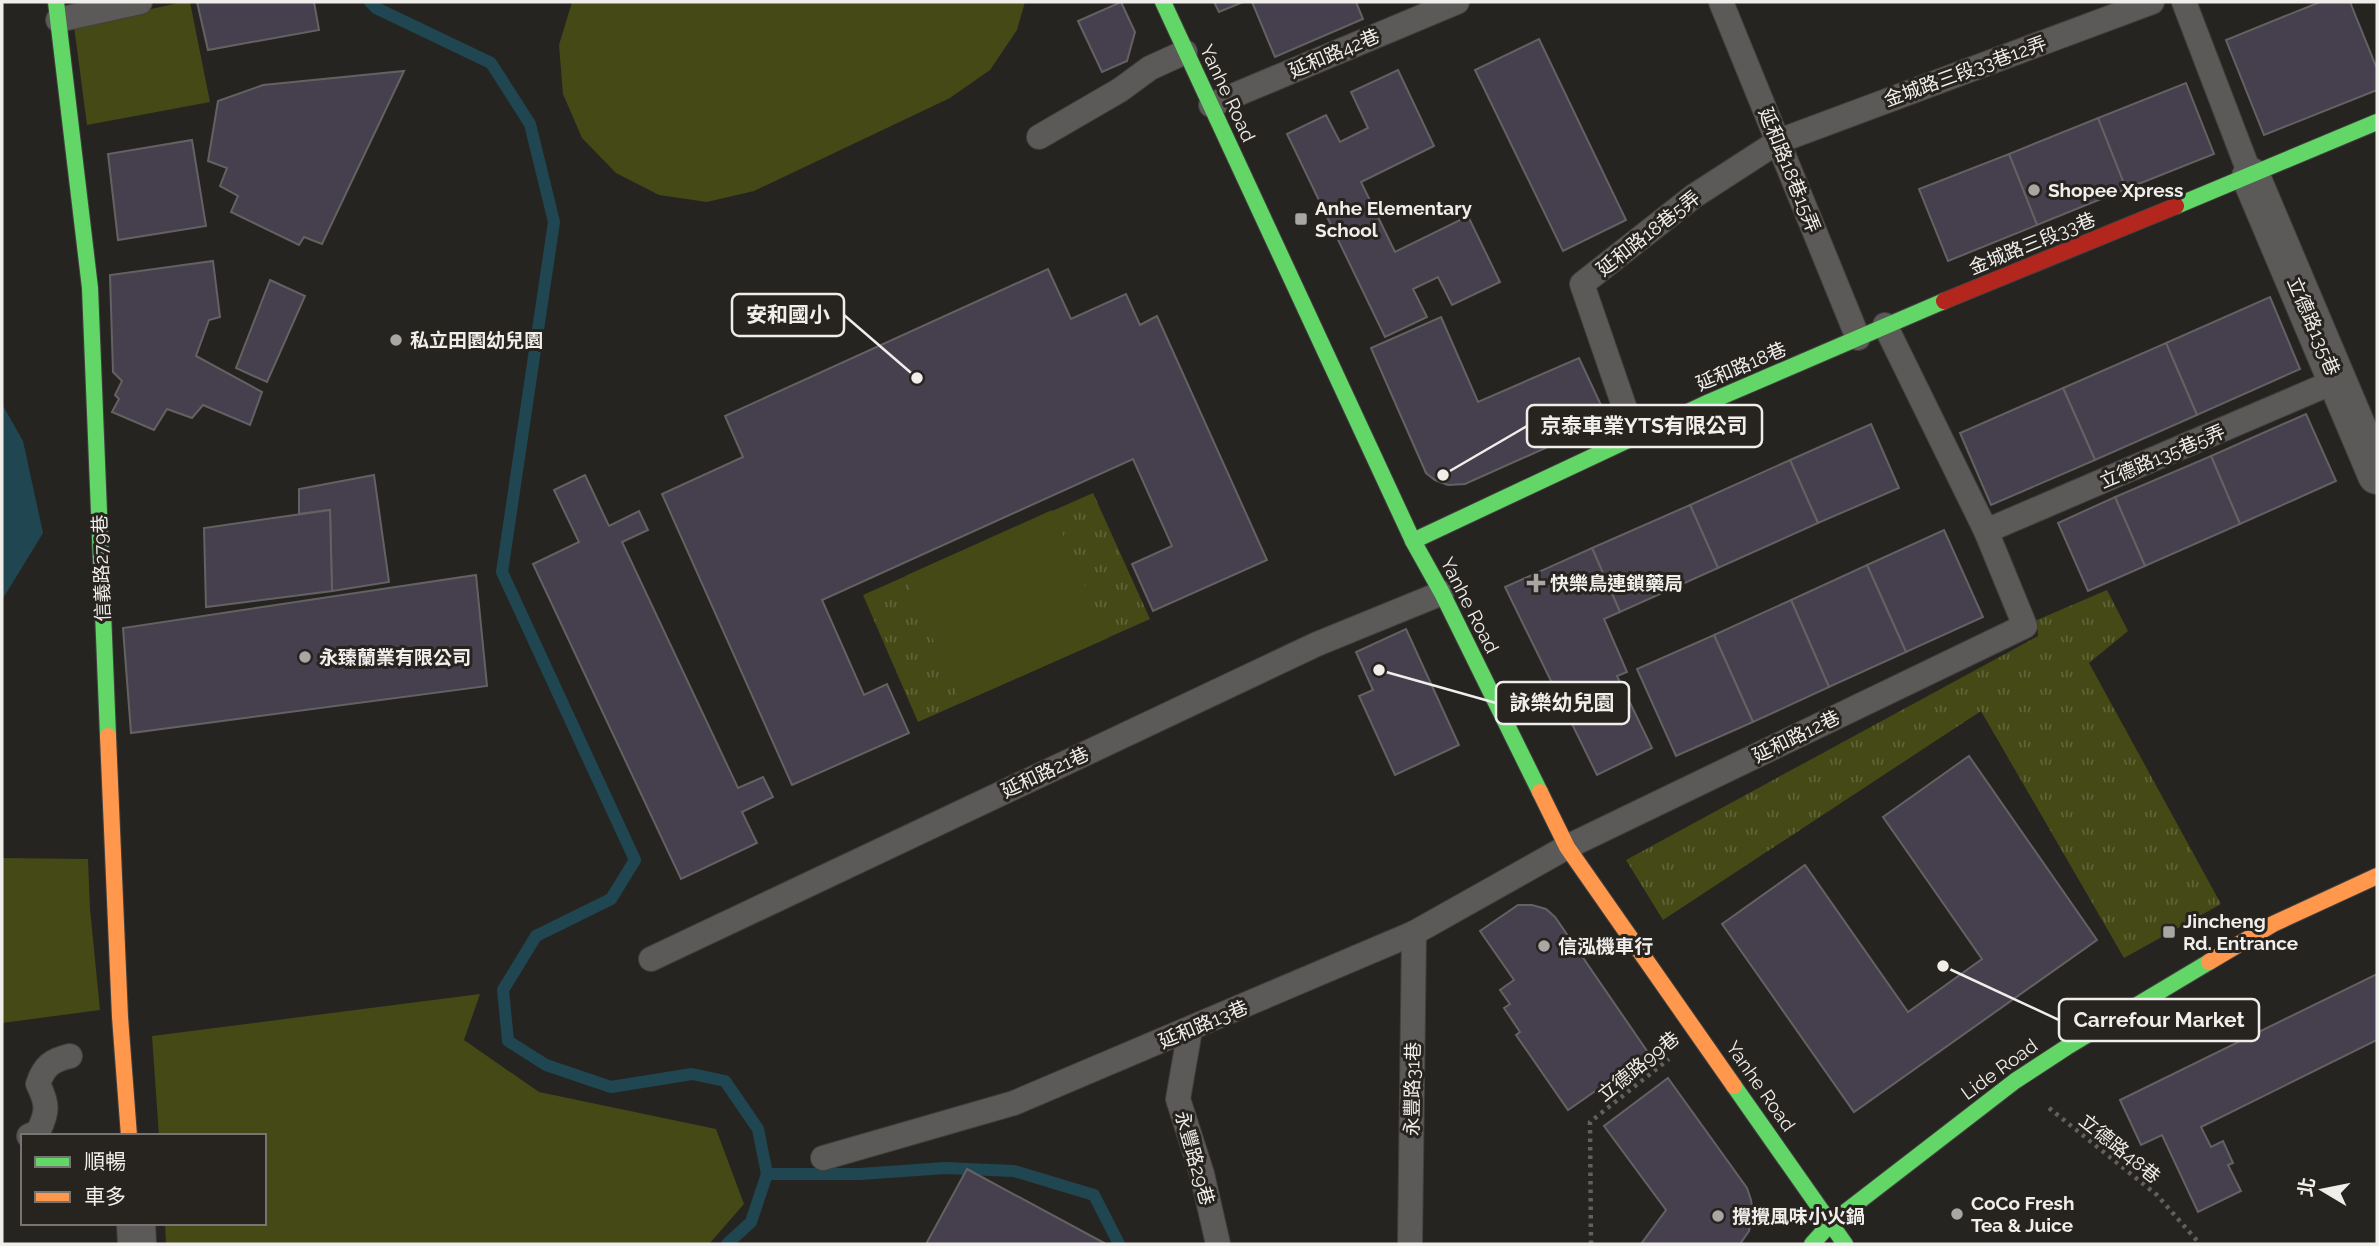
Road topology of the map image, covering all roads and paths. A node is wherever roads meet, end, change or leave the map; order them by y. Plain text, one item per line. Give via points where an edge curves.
1 (140, 2) edge
2 (1163, 2) edge
3 (1457, 2) edge
4 (1721, 2) edge
5 (2152, 2) edge
6 (2184, 2) edge
7 (57, 11) edge
8 (1185, 52) junction
9 (1211, 105) junction
10 (2377, 122) edge
11 (1038, 137) dead end
12 (1779, 141) junction
13 (2251, 177) junction
14 (1885, 325) junction
15 (1858, 338) junction
16 (2337, 380) junction
17 (1634, 435) junction
18 (2377, 475) edge
19 (1986, 531) junction
20 (1413, 541) junction
21 (1441, 593) junction
22 (1567, 847) junction
23 (2377, 876) edge
24 (1414, 933) junction
25 (651, 959) dead end
26 (1190, 1030) junction
27 (1699, 1034) junction
28 (70, 1056) dead end
29 (2015, 1081) junction
30 (31, 1134) edge
31 (129, 1134) edge
32 (823, 1158) dead end
33 (1831, 1223) junction
34 (136, 1225) edge
35 (137, 1244) edge
36 (1218, 1244) edge
37 (1410, 1244) edge
38 (1591, 1244) edge
39 (1812, 1244) edge
40 (1845, 1244) edge
41 (2200, 1244) edge

1 - 7 lane
2 - 8 street, Yanhe Road
3 - 9 lane, 延和路42巷
4 - 12 lane, 延和路18巷15弄
5 - 12 lane, 金城路三段33巷12弄
6 - 13 lane
7 - 31 street, 信義路279巷 via 90,288
8 - 9 street, Yanhe Road
8 - 11 lane via 1150,68
9 - 20 street, Yanhe Road
10 - 13 street, 金城路三段33巷
12 - 15 lane, 延和路18巷15弄
12 - 17 lane, 延和路18巷5弄 via 1694,196 1582,284
13 - 14 street, 金城路三段33巷
13 - 16 street, 立德路135巷
14 - 15 street, 金城路三段33巷
14 - 19 lane
15 - 17 street, 延和路18巷
16 - 18 street, 立德路135巷
16 - 19 lane, 立德路135巷5弄
17 - 20 street, 延和路18巷
19 - 22 lane, 延和路12巷 via 2025,625
20 - 21 street, Yanhe Road
21 - 22 street, Yanhe Road
21 - 25 lane, 延和路21巷 via 1317,644
22 - 24 lane, 延和路13巷
22 - 27 street, Yanhe Road
23 - 29 street, Lide Road via 2273,924
24 - 26 lane, 延和路13巷
24 - 37 lane, 永豐路31巷
26 - 32 lane, 延和路13巷 via 1014,1103
26 - 36 lane, 永豐路29巷 via 1178,1099
27 - 33 street, Yanhe Road
27 - 38 path, 立德路99巷 via 1591,1122
28 - 30 lane via 55,1059 43,1069 38,1084 46,1100 45,1117 38,1132
29 - 33 street, Lide Road
29 - 41 path, 立德路48巷 via 2157,1195
33 - 39 street, Lide Road
33 - 40 street, Yanhe Road
34 - 35 street

